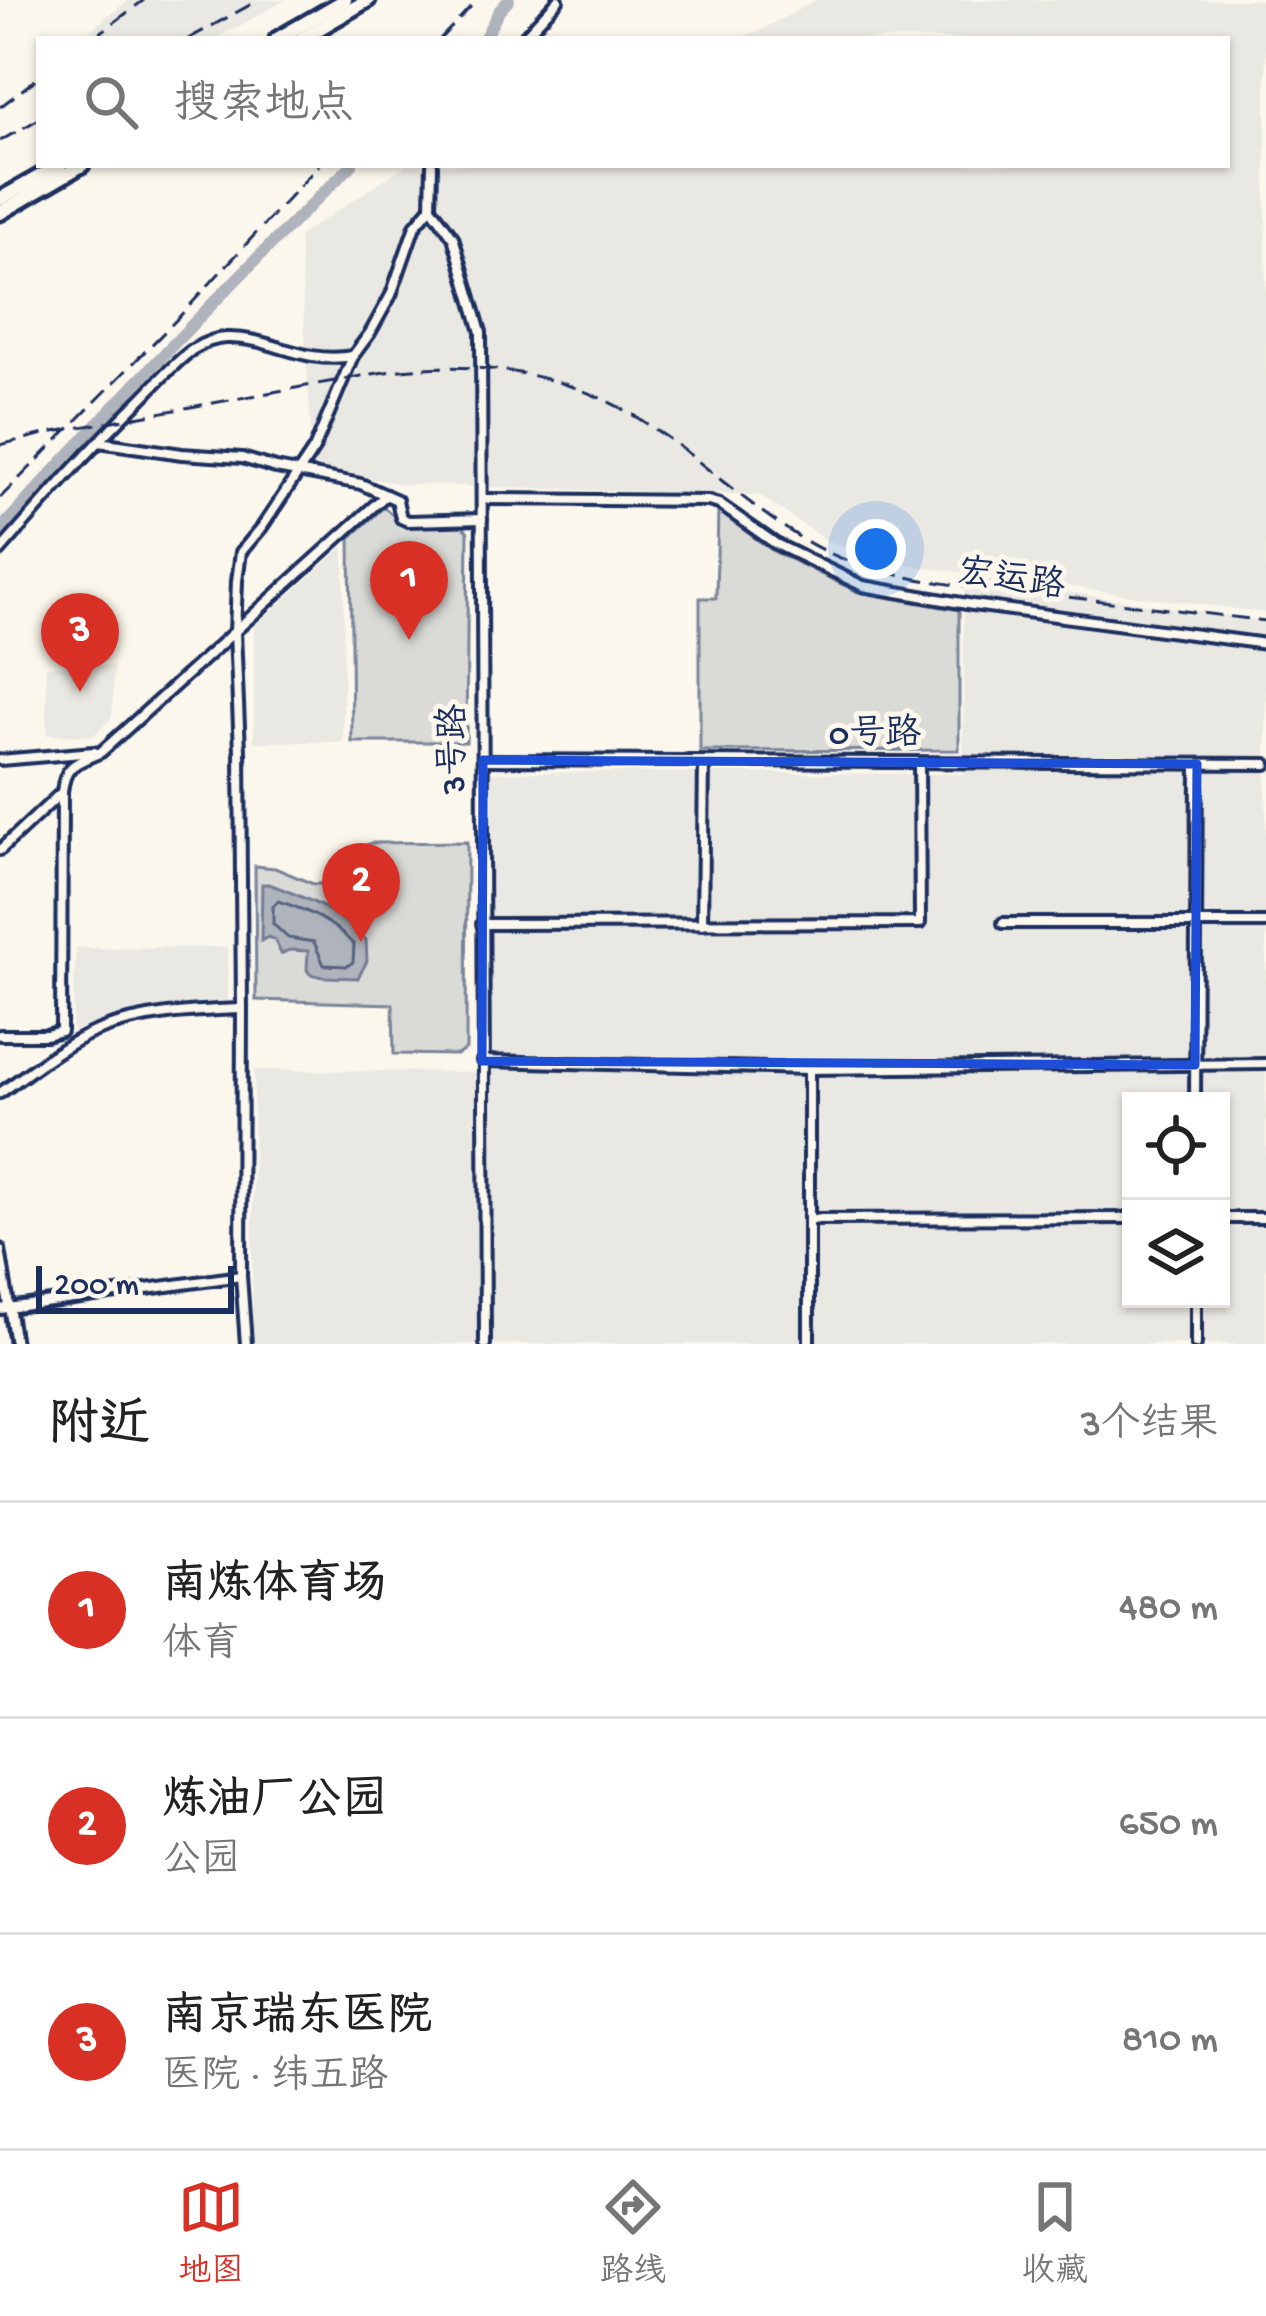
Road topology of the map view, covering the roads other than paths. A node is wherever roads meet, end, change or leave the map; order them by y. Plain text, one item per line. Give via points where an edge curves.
1 (346, 0) edge
2 (368, 0) edge
3 (559, 0) edge
4 (306, 32) edge
5 (525, 36) edge
6 (55, 168) edge
7 (77, 168) edge
8 (432, 168) edge
9 (0, 200) edge
10 (431, 207) junction
11 (0, 213) edge
12 (353, 356) junction
13 (98, 442) junction
14 (301, 472) junction
15 (386, 495) junction
16 (482, 499) junction
17 (482, 519) junction
18 (0, 551) edge
19 (236, 632) junction
20 (1266, 644) edge
21 (101, 752) junction
22 (0, 760) edge
23 (483, 760) junction
24 (704, 763) junction
25 (919, 763) junction
26 (1196, 764) junction
27 (1266, 764) edge
28 (62, 792) junction
29 (0, 850) edge
30 (1003, 923) dead end
31 (1196, 923) junction
32 (1266, 923) edge
33 (482, 924) junction
34 (702, 924) junction
35 (242, 1009) junction
36 (0, 1035) edge
37 (482, 1061) junction
38 (1266, 1064) edge
39 (1195, 1065) junction
40 (809, 1069) junction
41 (1195, 1092) edge
42 (0, 1093) edge
43 (1122, 1218) edge
44 (1230, 1218) edge
45 (1266, 1218) edge
46 (808, 1220) junction
47 (0, 1249) edge
48 (241, 1276) junction
49 (1196, 1308) edge
50 (4, 1309) edge
51 (15, 1344) edge
52 (246, 1344) edge
53 (484, 1344) edge
54 (809, 1344) edge
55 (1196, 1344) edge

1 - 4 main road
2 - 4 main road
3 - 5 street
6 - 9 main road
7 - 11 main road
8 - 10 street
10 - 12 street
10 - 16 street, 3号路 via 453,237 481,332
12 - 13 street via 312,358 247,339 206,342
12 - 14 street
13 - 14 street
13 - 18 street
14 - 15 street
14 - 19 street via 241,552
15 - 17 street via 408,520
15 - 19 street
16 - 17 street, 3号路
16 - 20 street, 宏运路 via 708,501 863,586
17 - 23 street, 3号路
19 - 21 street
19 - 35 street
21 - 22 street
21 - 28 street via 71,766
23 - 24 street, 0号路
23 - 33 street, 3号路
24 - 25 street, 0号路
24 - 34 street
25 - 26 street, 0号路
25 - 34 street via 920,923
26 - 27 street, 0号路
26 - 31 street
28 - 29 street
28 - 36 street via 61,1031
30 - 31 street
31 - 32 street
31 - 39 street
33 - 34 street
33 - 37 street, 3号路
35 - 42 street via 131,1020 93,1032
35 - 48 street
37 - 40 street
37 - 53 street, 3号路
38 - 39 street
39 - 40 street
39 - 41 street
40 - 46 street
43 - 46 street
44 - 45 street
46 - 54 street
47 - 50 street
48 - 50 street
48 - 52 street
49 - 55 street
50 - 51 street

